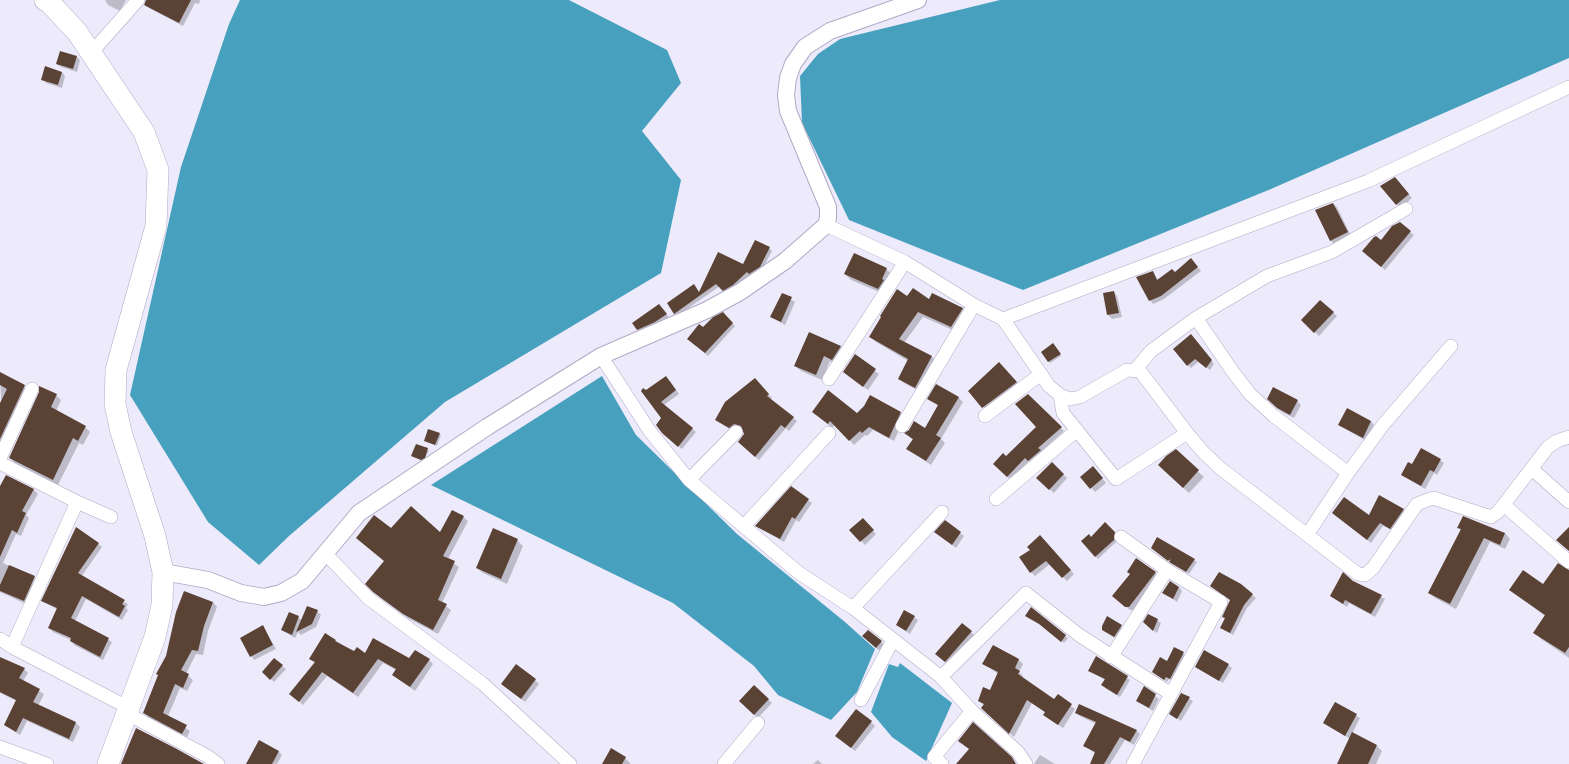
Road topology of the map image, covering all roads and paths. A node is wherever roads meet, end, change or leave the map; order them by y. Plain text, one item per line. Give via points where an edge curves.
1 (138, 0) edge
2 (918, 0) edge
3 (57, 4) edge
4 (92, 52) junction
5 (1569, 86) edge
6 (1406, 209) dead end
7 (826, 225) junction
8 (905, 262) junction
9 (974, 304) junction
10 (1196, 318) junction
11 (1003, 319) junction
12 (1451, 346) dead end
13 (601, 356) junction
14 (1135, 370) junction
15 (1041, 374) junction
16 (829, 379) dead end
17 (32, 389) dead end
18 (1060, 395) junction
19 (985, 416) dead end
20 (902, 426) dead end
21 (1077, 430) junction
22 (736, 432) dead end
23 (829, 433) dead end
24 (1187, 433) junction
25 (1569, 438) edge
26 (0, 458) edge
27 (0, 463) edge
28 (1532, 469) junction
29 (1348, 473) junction
30 (690, 480) junction
31 (996, 499) dead end
32 (77, 502) junction
33 (1569, 502) edge
34 (1504, 505) junction
35 (942, 512) dead end
36 (111, 517) dead end
37 (744, 526) junction
38 (1307, 535) junction
39 (1121, 537) dead end
40 (325, 553) junction
41 (1569, 562) edge
42 (1167, 570) junction
43 (163, 572) junction
44 (853, 608) junction
45 (0, 639) edge
46 (894, 640) junction
47 (12, 647) junction
48 (1111, 657) junction
49 (941, 677) junction
50 (1171, 694) junction
51 (861, 700) dead end
52 (128, 710) junction
53 (972, 711) junction
54 (758, 723) dead end
55 (0, 747) edge
56 (47, 764) edge
57 (108, 764) edge
58 (218, 764) edge
59 (570, 764) edge
60 (724, 764) edge
61 (942, 764) edge
62 (1026, 764) edge
63 (1133, 764) edge

1 - 4 street
2 - 7 street via 830,31 805,47 793,64 787,84 788,111 828,207
3 - 4 main road
4 - 43 main road via 144,132 158,170 156,226 116,370 115,404 121,432 155,536
5 - 11 street via 1368,181
6 - 10 street via 1332,252 1267,276
7 - 8 street
7 - 13 street via 785,261 740,292 707,310
8 - 9 street
8 - 16 street
9 - 11 street
9 - 20 street
10 - 14 street via 1151,350
10 - 29 street via 1250,394 1274,416
11 - 15 street
12 - 29 street via 1383,425
13 - 30 street via 649,430
13 - 40 street via 487,427 359,514
14 - 18 street via 1127,370 1080,397 1070,399
14 - 24 street via 1144,376
15 - 18 street via 1048,386
15 - 19 street
17 - 26 street
18 - 21 street via 1063,413
21 - 24 street via 1116,479
21 - 31 street
22 - 30 street
23 - 37 street
24 - 38 street via 1220,468
25 - 28 street via 1548,447
27 - 32 street
28 - 33 street
28 - 34 street
29 - 38 street
30 - 37 street
32 - 36 street
32 - 47 street
34 - 38 street via 1491,517 1433,498 1424,500 1417,504 1373,568 1364,575 1358,574
34 - 41 street
35 - 44 street
37 - 44 street via 799,573
39 - 42 street
40 - 43 street via 302,581 281,593 264,597 241,593 208,580
40 - 59 street via 368,598 482,683
42 - 48 street
42 - 50 street via 1221,602
43 - 52 main road via 162,605 155,637
44 - 46 street
45 - 47 street
46 - 49 street
46 - 51 street
47 - 52 street
48 - 49 street via 1026,593
48 - 50 street
49 - 53 street
50 - 63 street
52 - 57 main road
52 - 58 street
53 - 61 street via 934,757
53 - 62 street via 1018,752
54 - 60 street
55 - 56 street

